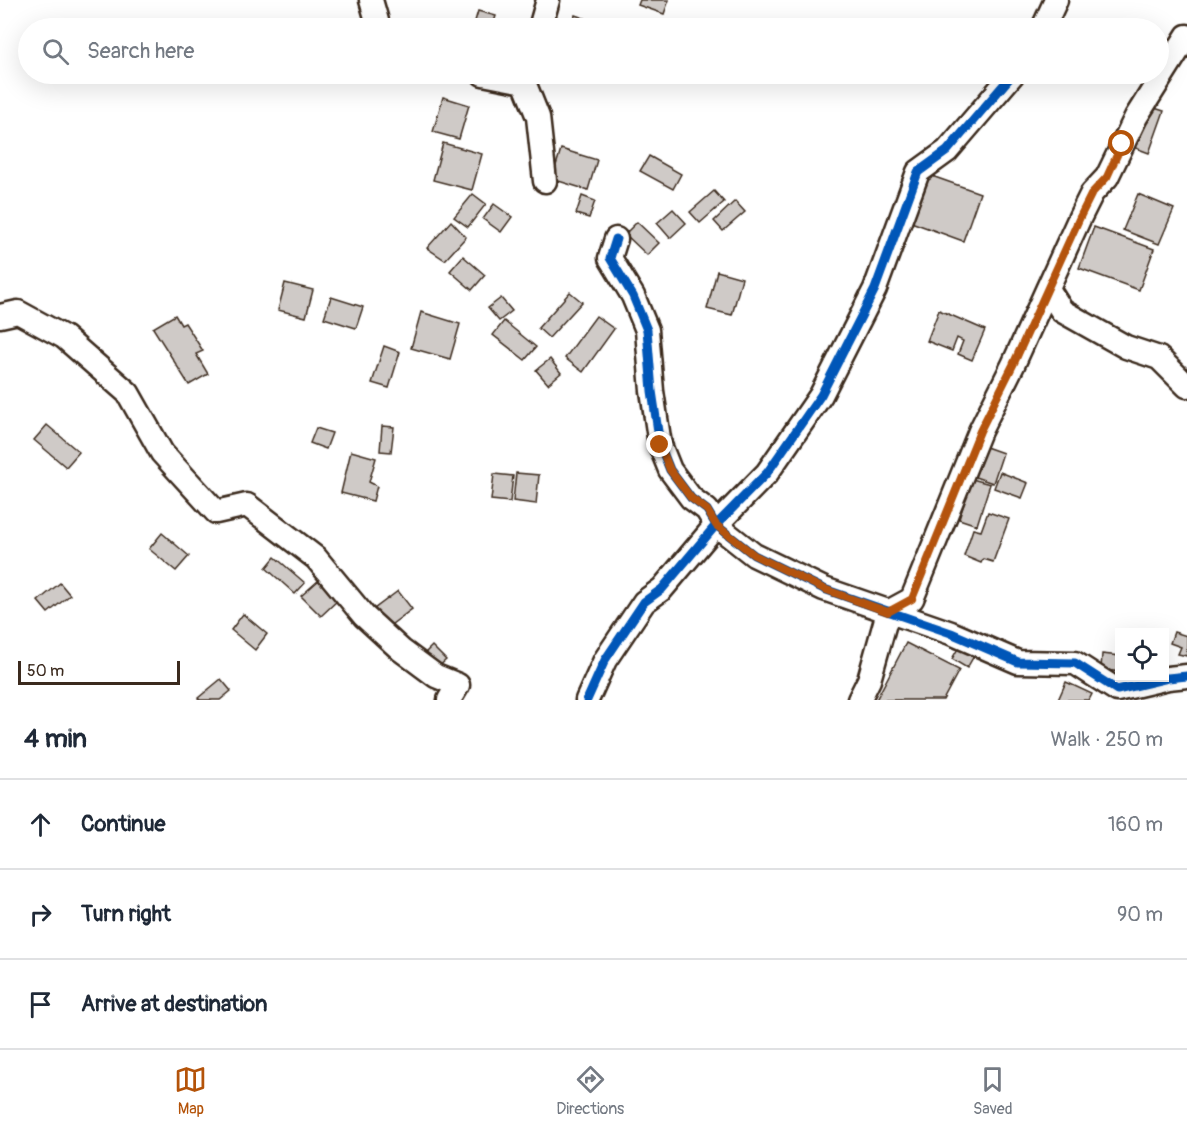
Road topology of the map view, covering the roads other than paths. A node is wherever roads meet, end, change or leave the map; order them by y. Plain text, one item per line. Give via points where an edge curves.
1 (371, 0) edge
2 (548, 0) edge
3 (1056, 0) edge
4 (376, 18) edge
5 (543, 18) edge
6 (1048, 18) edge
7 (1187, 36) edge
8 (1169, 65) edge
9 (527, 84) edge
10 (1004, 84) edge
11 (1157, 84) edge
12 (545, 181) dead end
13 (616, 239) dead end
14 (1048, 289) junction
15 (0, 316) edge
16 (1187, 386) edge
17 (716, 525) junction
18 (888, 612) junction
19 (1187, 676) edge
20 (449, 700) edge
21 (587, 700) edge
22 (859, 700) edge

1 - 4 street
2 - 5 street
3 - 6 street
7 - 8 street
9 - 12 street via 538,117
10 - 17 street via 947,151 918,172 874,289 821,395 767,473
11 - 14 street via 1107,177 1092,193
13 - 17 street via 610,258 633,296 647,330 660,445 670,470
14 - 16 street via 1062,311 1126,347 1159,358
14 - 18 street via 980,431 912,599
15 - 20 street via 18,312 64,337 128,393 162,453 216,512 247,505 316,558 364,616 401,650 436,676 458,685
17 - 18 street via 754,555 824,589
17 - 21 street via 662,589 644,602 605,660
18 - 19 street via 951,633 1018,662 1075,663 1117,690
18 - 22 street via 870,680

